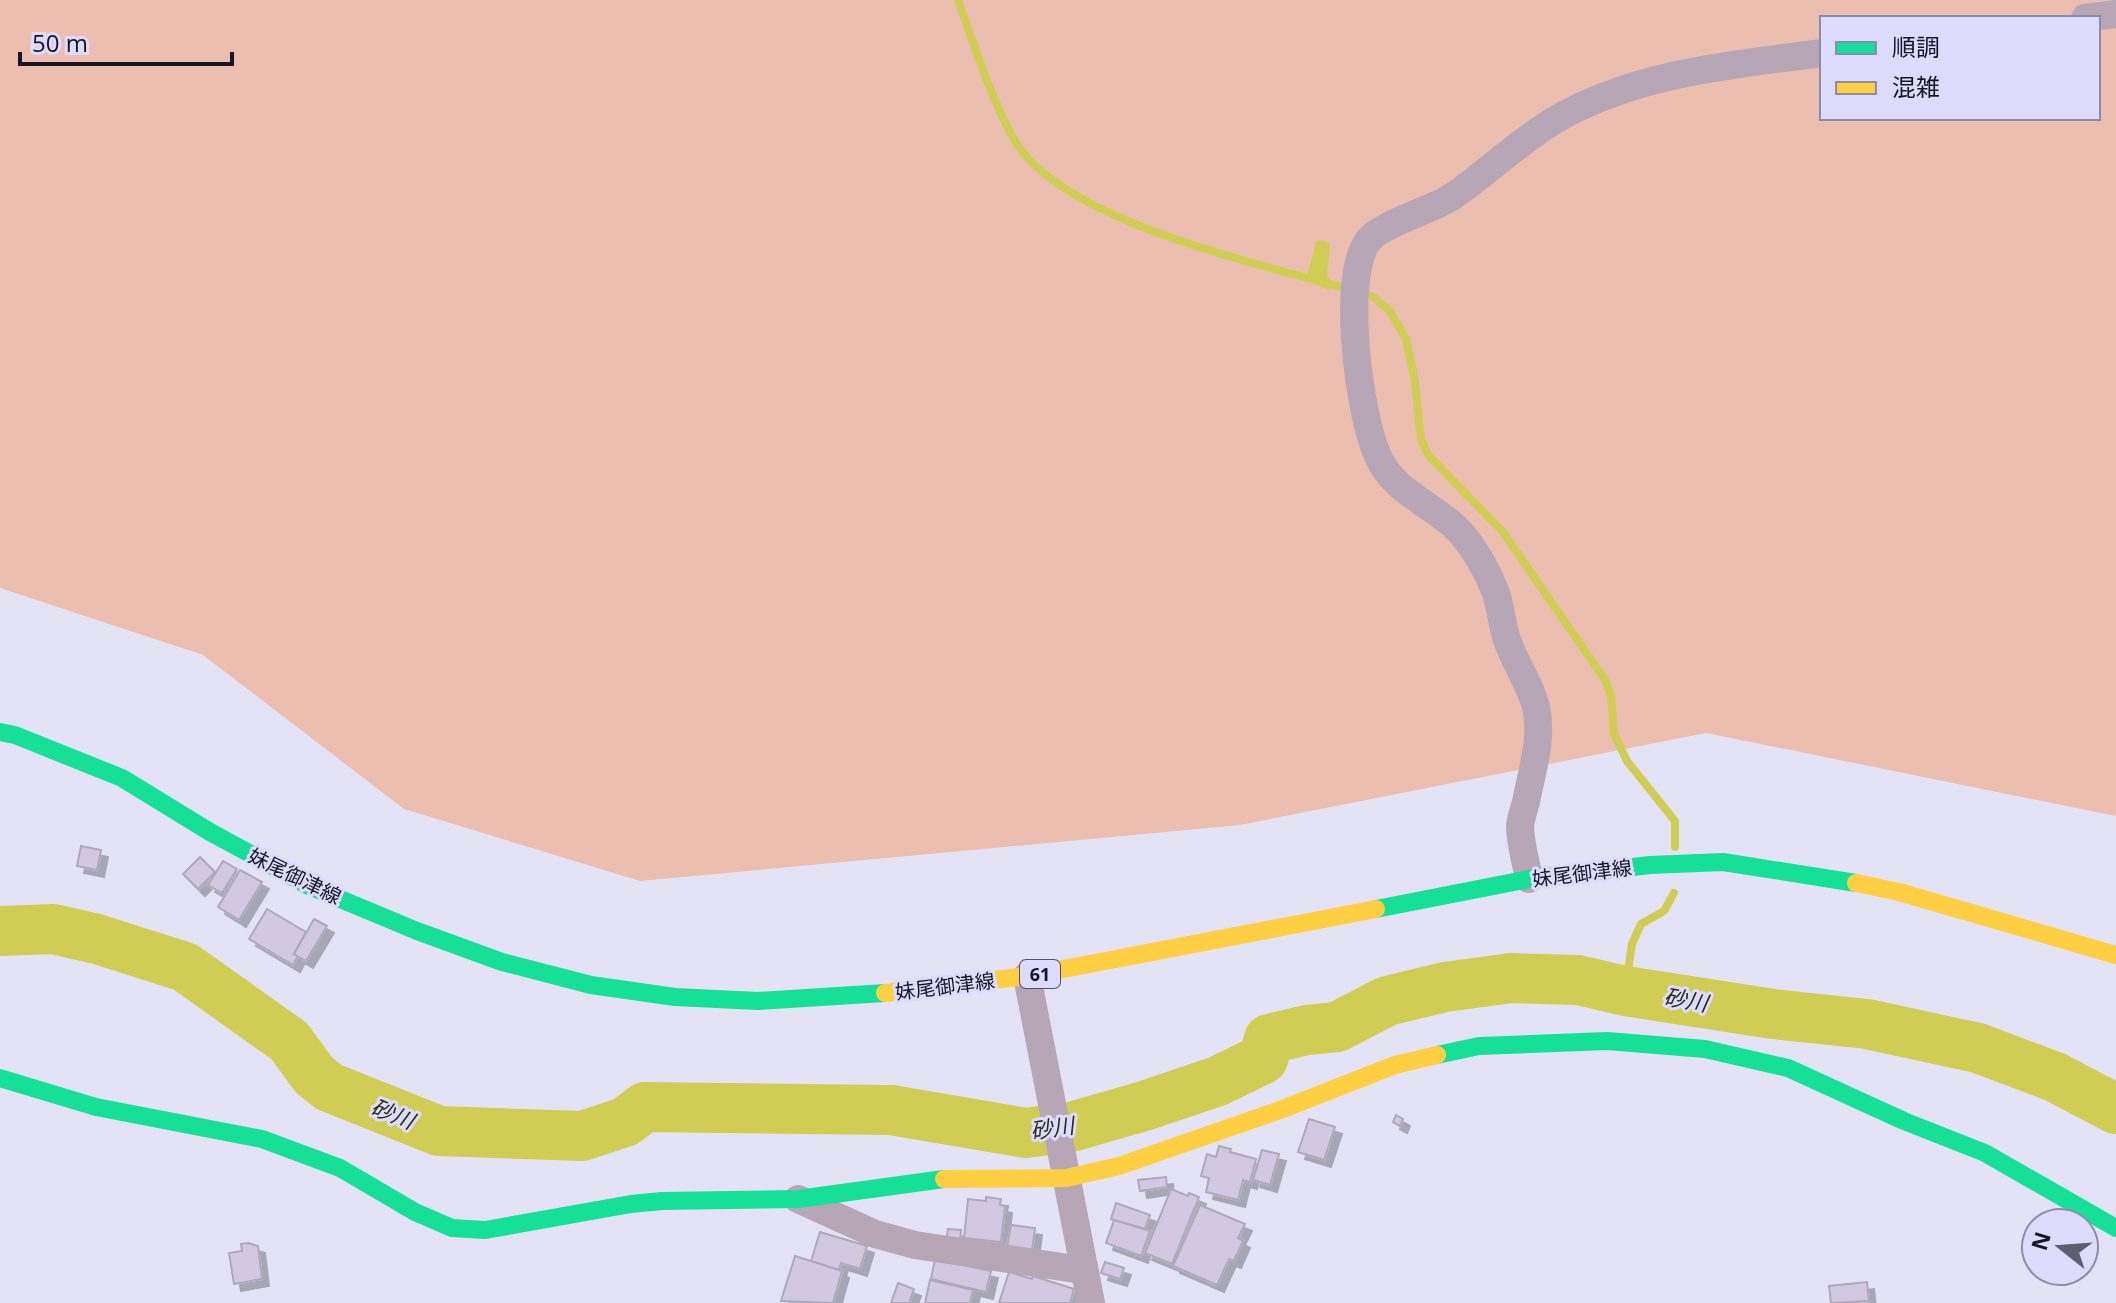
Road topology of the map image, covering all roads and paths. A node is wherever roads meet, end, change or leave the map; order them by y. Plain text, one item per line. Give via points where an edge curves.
1 (1820, 53) edge
2 (0, 732) edge
3 (1529, 879) junction
4 (2116, 955) edge
5 (1027, 976) junction
6 (0, 1078) edge
7 (1065, 1172) junction
8 (798, 1199) junction
9 (2116, 1228) edge
10 (1082, 1270) junction
11 (1091, 1303) edge

1 - 3 street via 1714,67 1602,96 1519,143 1454,196 1382,230 1362,252 1354,292 1363,409 1377,455 1398,487 1458,531 1479,560 1535,705 1540,737 1520,826
2 - 5 street, 妹尾御津線 / 61 via 122,778 309,886 502,962 591,985 758,1001 858,996
3 - 4 street, 妹尾御津線 / 61 via 1723,862 1899,892
3 - 5 street, 妹尾御津線 / 61
5 - 7 street
6 - 8 street via 96,1107 262,1139 340,1168 452,1228 485,1230 662,1201
7 - 8 street via 956,1177
7 - 9 street via 1119,1166 1395,1065 1479,1046 1607,1041 1705,1049 1788,1068 1985,1153
7 - 10 street
8 - 10 street via 875,1234 915,1245
10 - 11 street

